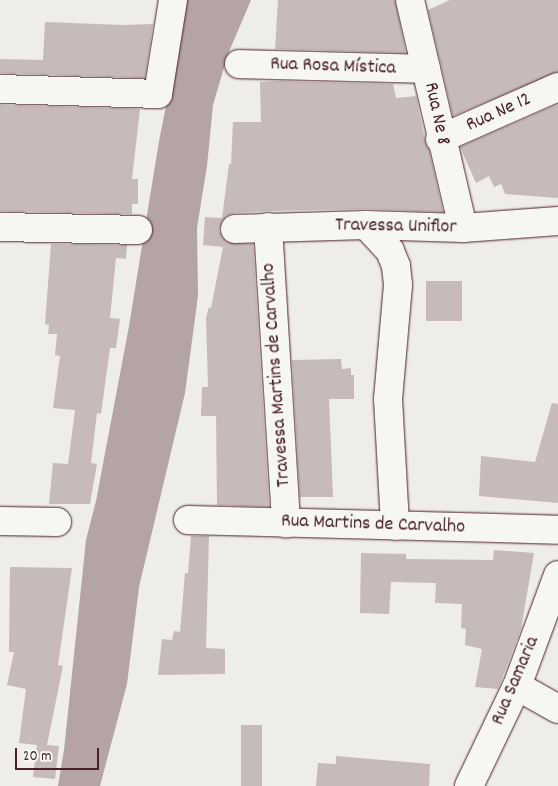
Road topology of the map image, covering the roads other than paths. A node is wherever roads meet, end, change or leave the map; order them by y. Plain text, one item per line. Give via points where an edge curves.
1 (173, 0) edge
2 (410, 0) edge
3 (239, 64) dead end
4 (426, 69) junction
5 (558, 87) edge
6 (0, 89) edge
7 (440, 139) junction
8 (558, 221) edge
9 (366, 225) junction
10 (0, 226) edge
11 (268, 227) junction
12 (463, 228) junction
13 (235, 229) dead end
14 (138, 230) dead end
15 (188, 520) dead end
16 (0, 521) edge
17 (57, 522) dead end
18 (286, 523) junction
19 (395, 526) junction
20 (558, 530) edge
21 (558, 574) edge
22 (517, 686) junction
23 (558, 709) edge
24 (470, 786) edge

1 - 6 street via 158,94
2 - 4 street, Rua Ne 8
3 - 4 street, Rua Rosa Mística
4 - 7 street, Rua Ne 8
5 - 7 street, Rua Ne 12
7 - 12 street, Rua Ne 8
8 - 12 street, Travessa Uniflor
9 - 11 street, Travessa Uniflor
9 - 12 street, Travessa Uniflor
9 - 19 street via 390,250 398,285 388,399
10 - 14 street
11 - 13 street, Travessa Uniflor
11 - 18 street, Travessa Martins de Carvalho
15 - 18 street, Rua Martins de Carvalho
16 - 17 street
18 - 19 street, Rua Martins de Carvalho
19 - 20 street, Rua Martins de Carvalho
21 - 22 street, Rua Samaria
22 - 23 street
22 - 24 street, Rua Samaria

